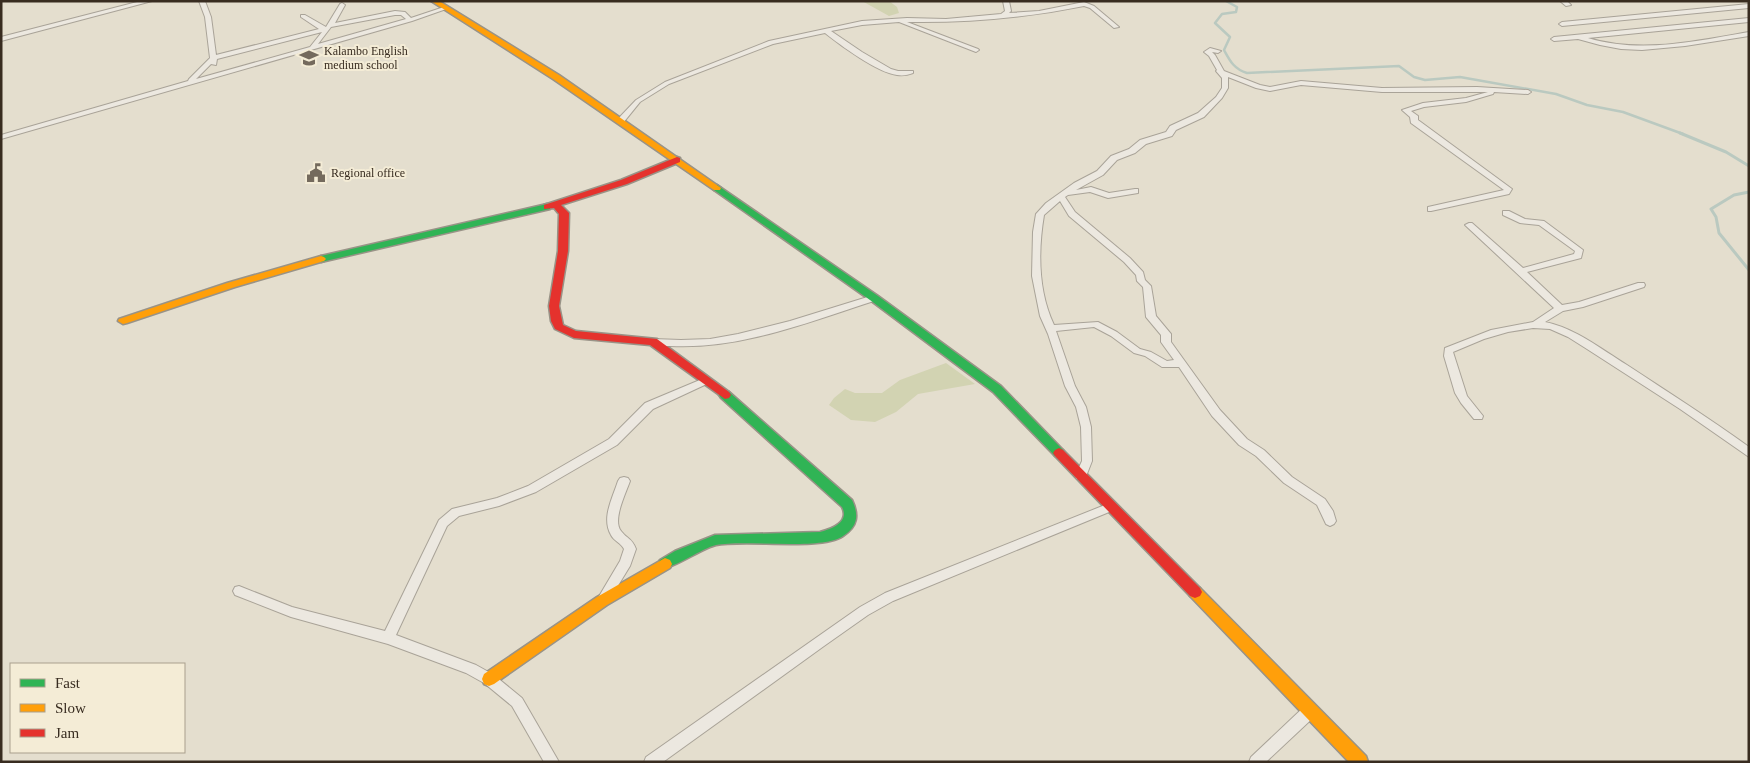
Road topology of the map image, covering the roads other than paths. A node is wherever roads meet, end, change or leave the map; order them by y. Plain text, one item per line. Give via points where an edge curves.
1 (149, 1) edge
2 (202, 1) edge
3 (434, 1) edge
4 (1006, 1) edge
5 (342, 6) dead end
6 (1749, 6) edge
7 (446, 8) junction
8 (1004, 15) junction
9 (304, 16) dead end
10 (410, 20) junction
11 (897, 20) junction
12 (1749, 20) edge
13 (1562, 24) dead end
14 (1116, 27) dead end
15 (327, 28) junction
16 (825, 30) junction
17 (1748, 35) edge
18 (1579, 36) junction
19 (1554, 38) dead end
20 (1, 40) edge
21 (313, 47) junction
22 (976, 50) dead end
23 (1218, 51) dead end
24 (214, 58) junction
25 (1219, 71) junction
26 (911, 72) dead end
27 (214, 75) junction
28 (186, 84) junction
29 (1497, 91) junction
30 (1528, 92) dead end
31 (620, 121) junction
32 (1, 137) edge
33 (677, 160) junction
34 (1135, 191) dead end
35 (1064, 195) junction
36 (556, 206) junction
37 (1431, 209) dead end
38 (1506, 213) dead end
39 (1469, 226) dead end
40 (1521, 271) junction
41 (1641, 286) dead end
42 (874, 298) junction
43 (1560, 308) junction
44 (123, 321) dead end
45 (1536, 324) junction
46 (1051, 328) junction
47 (653, 342) junction
48 (1182, 365) junction
49 (707, 380) junction
50 (1478, 416) dead end
51 (1736, 443) junction
52 (1749, 444) edge
53 (1749, 452) edge
54 (1081, 476) junction
55 (624, 481) dead end
56 (1110, 506) junction
57 (1330, 521) dead end
58 (239, 591) dead end
59 (602, 601) junction
60 (388, 638) junction
61 (489, 679) junction
62 (1310, 711) junction
63 (552, 762) edge
64 (651, 762) edge
65 (1256, 762) edge
66 (1360, 762) edge

1 - 20 street
2 - 24 street via 208,16
3 - 7 street
4 - 8 street via 1008,10
5 - 15 street
6 - 13 street
7 - 10 street
7 - 31 street
8 - 11 street via 946,21
8 - 14 street via 1038,13 1085,4
9 - 15 street
10 - 15 street via 403,13 395,13
10 - 21 street
11 - 16 street
11 - 22 street
12 - 18 street
15 - 21 street
15 - 24 street
16 - 26 street via 890,70 901,74
16 - 31 street via 759,46 667,83 638,102
17 - 18 street via 1638,49 1609,47
18 - 19 street
21 - 27 street
23 - 25 street via 1207,52
24 - 27 street
24 - 28 street
25 - 29 street via 1270,89 1308,83 1382,90
25 - 35 street via 1225,78 1225,88 1201,115 1173,128 1169,134 1144,142 1114,158 1100,173
27 - 28 street
28 - 32 street
29 - 30 street
29 - 37 street via 1406,110 1414,116 1414,121 1508,189
31 - 33 street
33 - 36 street
33 - 42 street
34 - 35 street via 1108,196 1091,189
35 - 46 street via 1043,210 1037,232 1036,276
35 - 48 street via 1072,214 1140,274 1147,286 1152,317 1166,334 1166,342
36 - 44 street via 312,262 231,284
36 - 47 street via 564,214 562,258 555,294 556,321 562,330
38 - 40 street via 1523,221 1541,223 1579,250 1578,256
39 - 40 street
40 - 43 street
41 - 43 street
42 - 47 street via 729,339 679,345
42 - 54 street via 997,389
43 - 45 street
45 - 50 street via 1463,342 1448,350 1460,394
45 - 51 street via 1556,328 1591,347 1700,416
46 - 48 street via 1095,324 1137,352 1148,354 1164,364
46 - 54 street via 1086,427 1087,461
47 - 49 street
48 - 57 street via 1209,405 1243,442 1320,502
49 - 59 street via 847,504 850,520 838,533 820,537 725,539 704,543
49 - 60 street via 650,406 613,442 532,489 451,515 443,523
51 - 52 street
51 - 53 street
54 - 56 street
55 - 59 street via 612,522 618,536 626,540 630,549 626,562
56 - 62 street
56 - 64 street via 889,597 864,611
58 - 60 street via 291,612
59 - 61 street
60 - 61 street
61 - 63 street via 517,702
62 - 65 street
62 - 66 street

